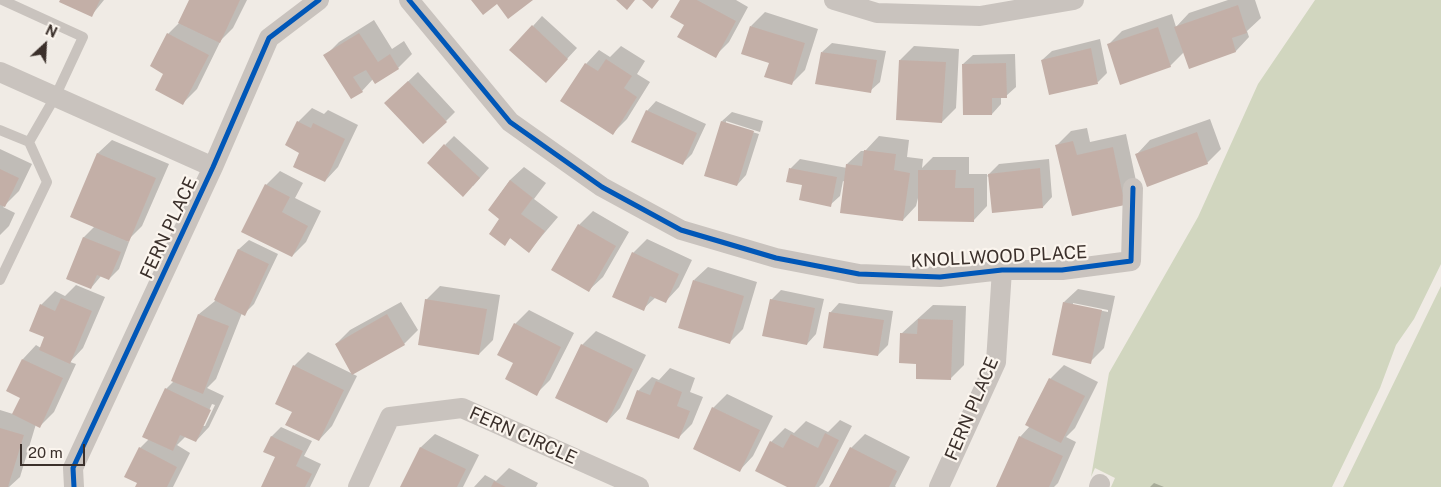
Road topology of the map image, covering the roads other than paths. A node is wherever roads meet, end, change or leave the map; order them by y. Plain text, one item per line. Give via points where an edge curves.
1 (2, 0) edge
2 (319, 0) edge
3 (408, 0) edge
4 (834, 0) edge
5 (1074, 0) edge
6 (0, 72) edge
7 (55, 97) junction
8 (0, 130) edge
9 (30, 142) junction
10 (213, 167) junction
11 (1133, 188) dead end
12 (1002, 270) junction
13 (0, 280) edge
14 (74, 487) edge
15 (358, 487) edge
16 (639, 487) edge
17 (939, 487) edge

1 - 7 lane via 83,37
2 - 10 street, FERN PLACE via 269,38
3 - 12 street, KNOLLWOOD PLACE via 510,122 602,187 681,230 776,258 859,274 940,277
4 - 5 street via 877,13 980,16
6 - 7 street
7 - 9 lane
7 - 10 street
8 - 9 lane
9 - 13 lane via 47,182
10 - 14 street, FERN PLACE via 72,468
11 - 12 street, KNOLLWOOD PLACE via 1131,261 1062,270
12 - 17 street, FERN PLACE via 996,362
15 - 16 street, FERN CIRCLE via 390,417 462,408

